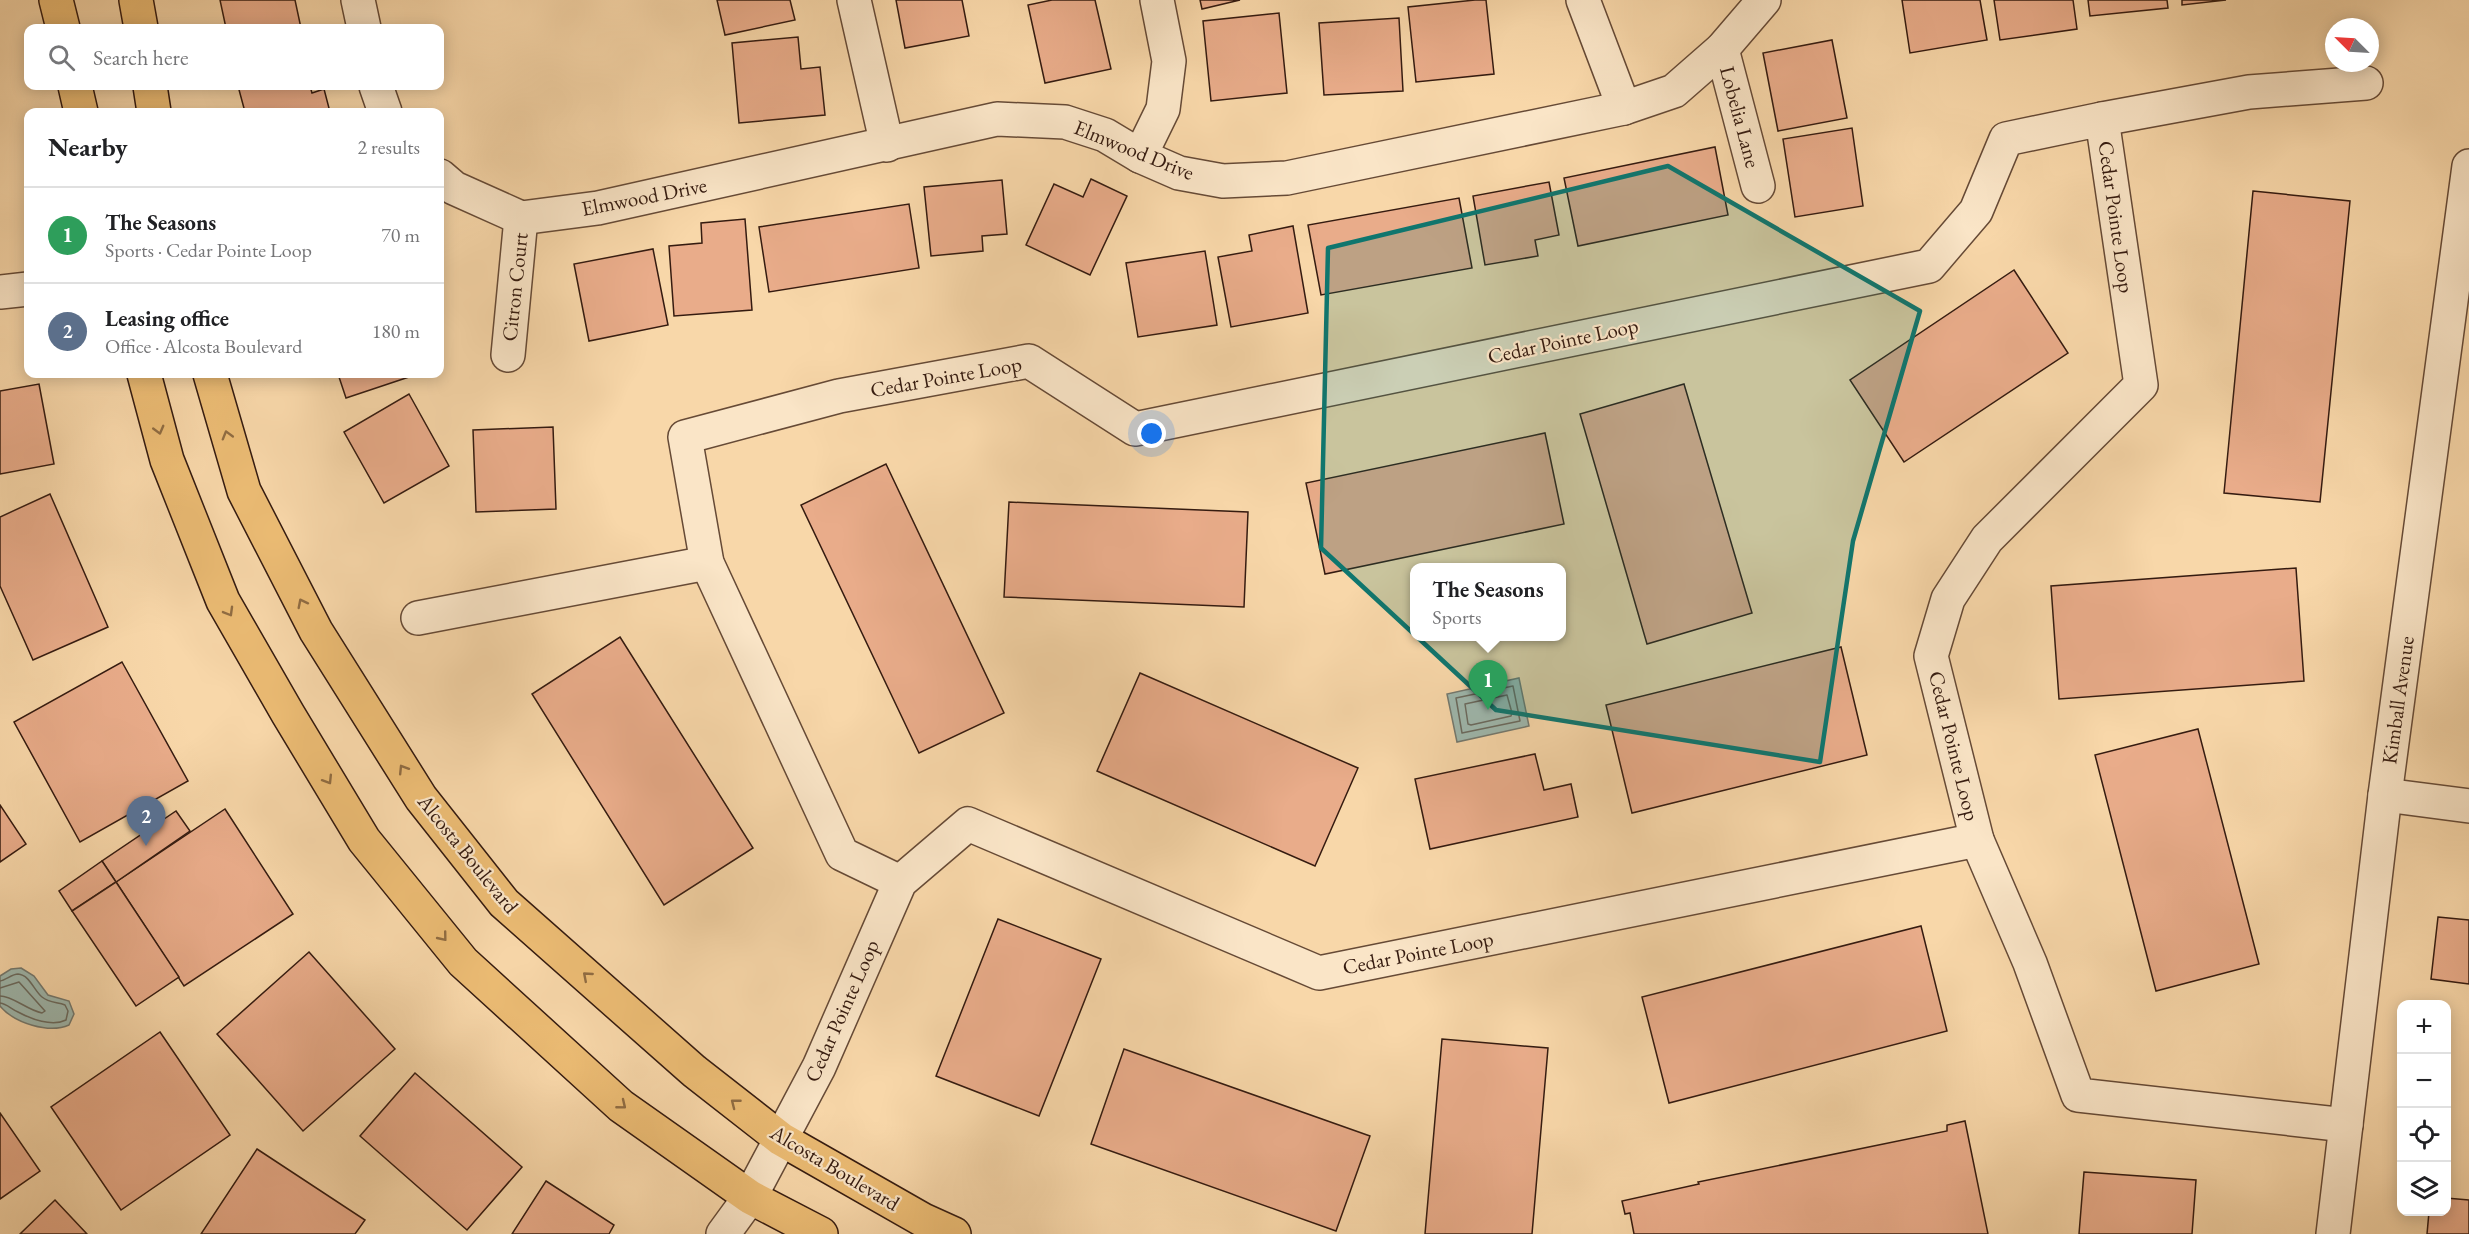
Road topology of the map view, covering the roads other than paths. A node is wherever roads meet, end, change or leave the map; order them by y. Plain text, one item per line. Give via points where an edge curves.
1 (56, 0) edge
2 (136, 0) edge
3 (358, 0) edge
4 (854, 0) edge
5 (1157, 0) edge
6 (1583, 0) edge
7 (1764, 0) edge
8 (62, 24) edge
9 (140, 24) edge
10 (363, 24) edge
11 (1722, 49) junction
12 (2366, 83) dead end
13 (76, 90) edge
14 (151, 90) edge
15 (377, 90) edge
16 (80, 108) edge
17 (153, 108) edge
18 (384, 108) edge
19 (1624, 108) junction
20 (2102, 119) junction
21 (887, 146) junction
22 (1140, 156) junction
23 (2469, 166) edge
24 (444, 179) edge
25 (1758, 186) dead end
26 (521, 218) junction
27 (24, 289) edge
28 (0, 292) edge
29 (2460, 315) edge
30 (508, 355) dead end
31 (145, 378) edge
32 (211, 378) edge
33 (707, 563) junction
34 (418, 618) dead end
35 (2385, 795) junction
36 (2469, 806) edge
37 (1977, 840) junction
38 (900, 882) junction
39 (2346, 1125) junction
40 (781, 1139) junction
41 (750, 1197) junction
42 (723, 1234) edge
43 (821, 1234) edge
44 (954, 1234) edge
45 (2332, 1234) edge

1 - 8 main road
2 - 9 main road
3 - 10 street
4 - 21 street
5 - 22 street via 1169,61 1163,109
6 - 19 street
7 - 11 street, Elmwood Drive
11 - 19 street, Elmwood Drive via 1674,91
11 - 25 street, Lobelia Lane
12 - 20 street via 2249,92
13 - 16 main road
14 - 17 main road
15 - 18 street
19 - 22 street, Elmwood Drive via 1287,178 1223,182 1179,173
20 - 33 street, Cedar Pointe Loop via 2006,139 1976,211 1929,266 1135,429 1029,361 839,396 685,437
20 - 37 street, Cedar Pointe Loop via 2141,385 1987,539 1948,599 1931,656
21 - 22 street, Elmwood Drive via 997,119 1065,122 1105,135
21 - 26 street, Elmwood Drive via 598,208
23 - 29 street, Kimball Avenue
24 - 26 street via 454,188
26 - 30 street, Citron Court
27 - 28 street
29 - 35 street, Kimball Avenue
31 -> 41 main road via 167,460 223,601 364,840 463,962 621,1106
40 -> 32 main road, Alcosta Boulevard via 694,1071 504,903 421,798 316,631 244,491
33 - 34 street
33 - 38 street, Cedar Pointe Loop via 842,854
35 - 36 street
35 - 39 street, Kimball Avenue
37 - 38 street, Cedar Pointe Loop via 1319,973 968,824
37 - 39 street, Cedar Pointe Loop via 2030,963 2078,1095
38 - 40 street, Cedar Pointe Loop via 819,1067
39 - 45 street, Kimball Avenue
40 - 41 street, Cedar Pointe Loop
40 - 44 main road, Alcosta Boulevard
41 - 42 street, Cedar Pointe Loop
41 - 43 main road

